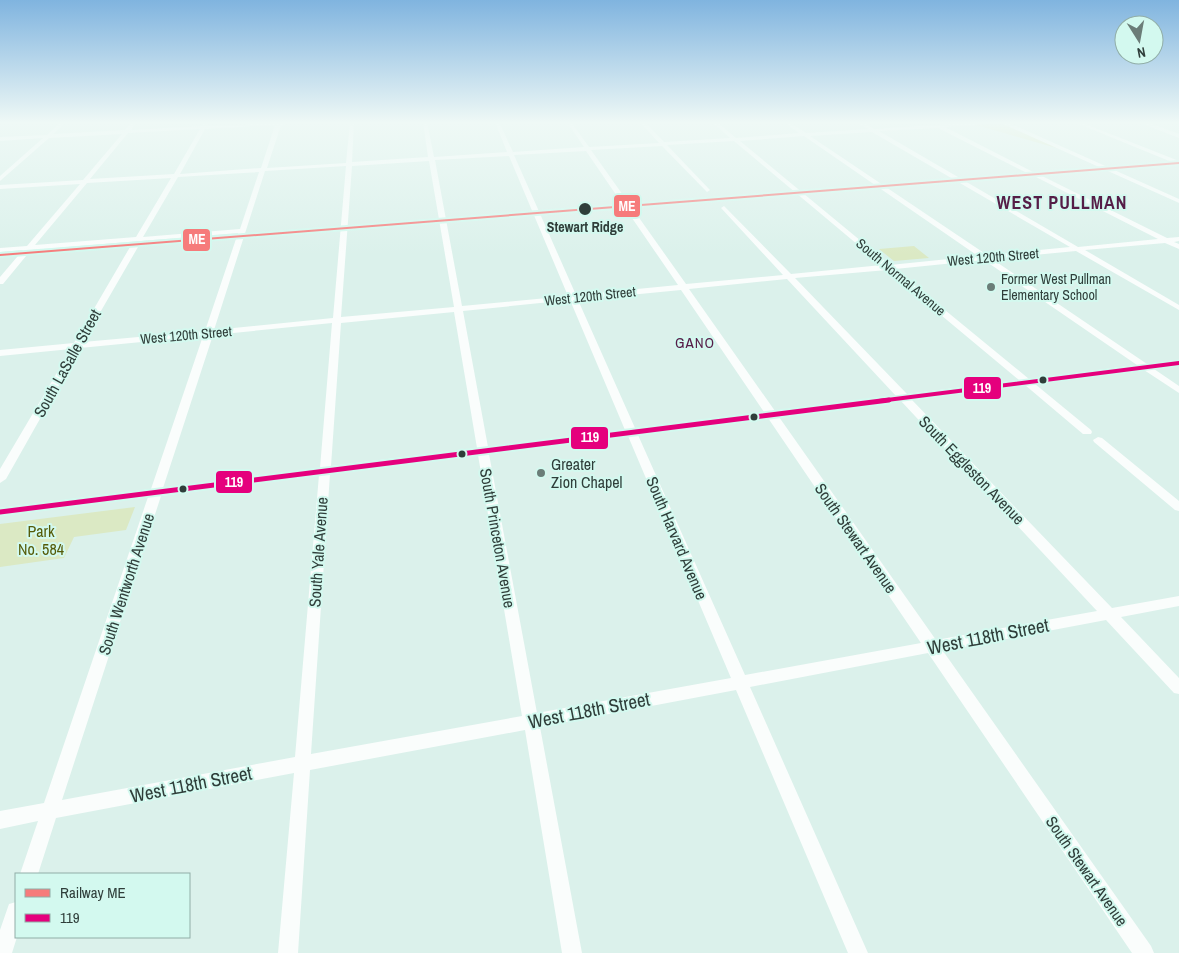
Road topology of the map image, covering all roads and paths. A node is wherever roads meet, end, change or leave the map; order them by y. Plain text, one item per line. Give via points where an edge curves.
1 (14, 166) edge
2 (97, 166) edge
3 (181, 166) edge
4 (265, 166) edge
5 (314, 166) edge
6 (349, 166) edge
7 (432, 166) edge
8 (516, 166) edge
9 (600, 166) edge
10 (684, 166) edge
11 (768, 166) edge
12 (850, 166) edge
13 (936, 166) edge
14 (1018, 166) edge
15 (1102, 166) edge
16 (264, 170) junction
17 (1031, 173) dead end
18 (175, 176) junction
19 (1038, 176) dead end
20 (0, 179) edge
21 (84, 182) junction
22 (0, 187) edge
23 (707, 190) dead end
24 (1179, 200) edge
25 (724, 208) dead end
26 (242, 235) junction
27 (1179, 239) edge
28 (1165, 240) junction
29 (136, 243) junction
30 (1179, 247) edge
31 (28, 248) junction
32 (1077, 249) junction
33 (0, 250) edge
34 (22, 256) junction
35 (0, 258) edge
36 (985, 258) junction
37 (889, 267) junction
38 (789, 277) junction
39 (0, 282) edge
40 (683, 287) junction
41 (573, 297) junction
42 (458, 308) junction
43 (1179, 308) edge
44 (336, 320) junction
45 (210, 332) junction
46 (78, 345) junction
47 (0, 353) edge
48 (1179, 363) edge
49 (1146, 368) junction
50 (1028, 382) junction
51 (1179, 390) edge
52 (904, 398) junction
53 (771, 415) junction
54 (632, 432) junction
55 (1087, 432) dead end
56 (1098, 440) dead end
57 (483, 451) junction
58 (324, 471) junction
59 (0, 480) edge
60 (156, 492) junction
61 (1179, 507) edge
62 (0, 512) edge
63 (1179, 601) edge
64 (1108, 614) junction
65 (932, 647) junction
66 (740, 682) junction
67 (1179, 688) edge
68 (531, 721) junction
69 (302, 764) junction
70 (50, 810) junction
71 (0, 820) edge
72 (29, 873) edge
73 (15, 914) edge
74 (2, 953) edge
75 (288, 953) edge
76 (572, 953) edge
77 (858, 953) edge
78 (1144, 953) edge

1 - 20 street
2 - 21 street
3 - 18 street, South LaSalle Street
4 - 16 street, South Wentworth Avenue
5 - 16 street
6 - 44 street, South Yale Avenue
7 - 42 street, South Princeton Avenue
8 - 41 street, South Harvard Avenue
9 - 40 street, South Stewart Avenue
10 - 23 street
11 - 37 street, South Normal Avenue
12 - 36 street
13 - 32 street
14 - 17 street
15 - 24 street
16 - 18 street
16 - 26 street, South Wentworth Avenue
18 - 21 street
18 - 29 street, South LaSalle Street
19 - 28 street
21 - 22 street
21 - 31 street
25 - 38 street, South Eggleston Avenue
26 - 29 street
26 - 45 street, South Wentworth Avenue
27 - 28 street, West 120th Street
28 - 30 street
28 - 32 street, West 120th Street
29 - 31 street
29 - 34 street
29 - 46 street, South LaSalle Street
31 - 33 street
31 - 34 street
32 - 36 street, West 120th Street
32 - 43 street
34 - 35 street
34 - 39 street
36 - 37 street, West 120th Street
36 - 49 street
37 - 38 street, West 120th Street
37 - 50 street, South Normal Avenue
38 - 40 street, West 120th Street
38 - 52 street, South Eggleston Avenue
40 - 41 street, West 120th Street
40 - 53 street, South Stewart Avenue
41 - 42 street, West 120th Street
41 - 54 street, South Harvard Avenue
42 - 44 street, West 120th Street
42 - 57 street, South Princeton Avenue
44 - 45 street, West 120th Street
44 - 58 street, South Yale Avenue
45 - 46 street, West 120th Street
45 - 60 street, South Wentworth Avenue
46 - 47 street, West 120th Street
46 - 59 street, South LaSalle Street
48 - 49 street
49 - 50 street
49 - 51 street
50 - 52 street
50 - 55 street, South Normal Avenue
52 - 53 street
52 - 64 street, South Eggleston Avenue
53 - 54 street
53 - 65 street, South Stewart Avenue
54 - 57 street
54 - 66 street, South Harvard Avenue
56 - 61 street
57 - 58 street
57 - 68 street, South Princeton Avenue
58 - 60 street
58 - 69 street, South Yale Avenue
60 - 62 street
60 - 70 street, South Wentworth Avenue
63 - 64 street, West 118th Street
64 - 65 street, West 118th Street
64 - 67 street, South Eggleston Avenue
65 - 66 street, West 118th Street
65 - 78 street, South Stewart Avenue
66 - 68 street, West 118th Street
66 - 77 street, South Harvard Avenue
68 - 69 street, West 118th Street
68 - 76 street, South Princeton Avenue
69 - 70 street, West 118th Street
69 - 75 street, South Yale Avenue
70 - 71 street, West 118th Street
70 - 72 street, South Wentworth Avenue
73 - 74 street

